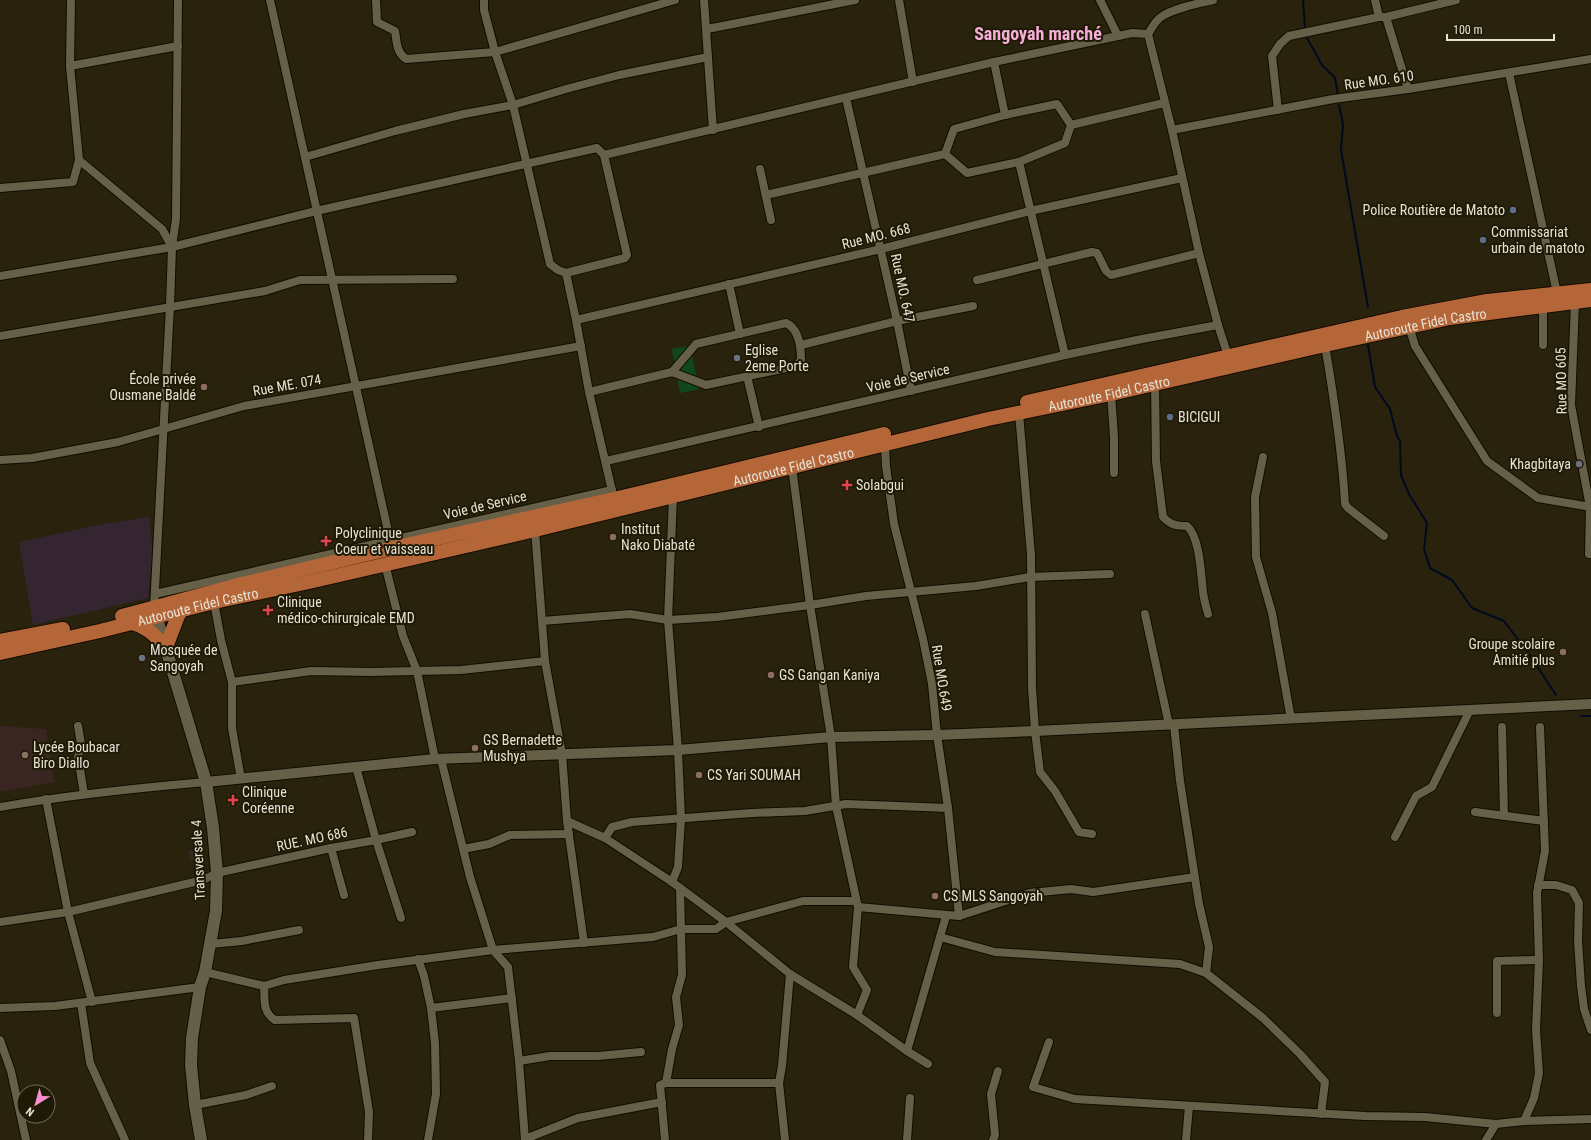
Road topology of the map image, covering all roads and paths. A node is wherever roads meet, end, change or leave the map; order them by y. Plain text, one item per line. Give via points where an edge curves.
1 (71, 0) edge
2 (178, 0) edge
3 (270, 0) edge
4 (376, 0) edge
5 (484, 0) edge
6 (675, 0) edge
7 (704, 0) edge
8 (855, 0) edge
9 (899, 0) edge
10 (1100, 0) edge
11 (1212, 0) edge
12 (1375, 0) edge
13 (1456, 0) edge
14 (1383, 17) junction
15 (707, 30) junction
16 (1148, 34) junction
17 (1118, 36) junction
18 (178, 46) junction
19 (495, 52) junction
20 (708, 57) junction
21 (1591, 58) edge
22 (994, 62) junction
23 (70, 66) junction
24 (1509, 73) junction
25 (913, 82) junction
26 (1408, 89) junction
27 (846, 98) junction
28 (1164, 103) junction
29 (513, 105) junction
30 (1278, 110) junction
31 (1005, 115) junction
32 (1071, 125) junction
33 (713, 130) junction
34 (1172, 130) junction
35 (945, 154) junction
36 (604, 155) junction
37 (305, 157) junction
38 (79, 160) junction
39 (1019, 162) junction
40 (526, 165) junction
41 (760, 169) dead end
42 (863, 172) junction
43 (1182, 178) junction
44 (0, 188) edge
45 (766, 194) junction
46 (316, 211) junction
47 (1030, 211) junction
48 (771, 220) dead end
49 (172, 247) junction
50 (881, 249) junction
51 (1199, 253) junction
52 (1042, 264) junction
53 (566, 273) junction
54 (0, 276) edge
55 (453, 279) dead end
56 (977, 280) dead end
57 (333, 281) junction
58 (729, 284) junction
59 (1591, 290) edge
60 (1557, 293) junction
61 (1591, 300) edge
62 (1574, 302) junction
63 (1543, 305) junction
64 (170, 306) junction
65 (973, 306) dead end
66 (576, 320) junction
67 (897, 322) junction
68 (1218, 325) junction
69 (1409, 326) junction
70 (740, 334) junction
71 (0, 336) edge
72 (801, 345) junction
73 (1325, 345) junction
74 (1543, 345) dead end
75 (581, 346) junction
76 (1065, 355) junction
77 (1228, 356) junction
78 (672, 372) junction
79 (747, 376) junction
80 (1155, 383) junction
81 (356, 387) junction
82 (911, 391) junction
83 (590, 392) junction
84 (1111, 394) junction
85 (1019, 413) junction
86 (759, 427) junction
87 (164, 429) junction
88 (885, 444) junction
89 (1263, 457) dead end
90 (0, 460) edge
91 (606, 461) junction
92 (792, 468) junction
93 (1114, 472) dead end
94 (613, 494) junction
95 (673, 496) junction
96 (1590, 507) edge
97 (535, 530) junction
98 (441, 533) junction
99 (1384, 536) dead end
100 (390, 540) junction
101 (1589, 554) dead end
102 (385, 564) junction
103 (296, 566) junction
104 (1110, 574) dead end
105 (1030, 577) junction
106 (910, 592) junction
107 (214, 602) junction
108 (810, 605) junction
109 (155, 607) junction
110 (181, 611) junction
111 (1145, 614) dead end
112 (1208, 614) dead end
113 (668, 620) junction
114 (542, 621) junction
115 (132, 623) junction
116 (0, 641) edge
117 (166, 647) junction
118 (0, 653) edge
119 (545, 661) junction
120 (416, 671) junction
121 (232, 682) junction
122 (1591, 704) edge
123 (1470, 710) junction
124 (1292, 719) junction
125 (1171, 725) junction
126 (78, 726) dead end
127 (1502, 727) dead end
128 (1540, 727) dead end
129 (1035, 731) junction
130 (937, 735) junction
131 (831, 737) junction
132 (678, 750) junction
133 (562, 754) junction
134 (438, 759) junction
135 (356, 766) junction
136 (241, 778) junction
137 (206, 782) junction
138 (84, 794) junction
139 (46, 799) junction
140 (836, 806) junction
141 (0, 807) edge
142 (948, 808) junction
143 (1475, 812) dead end
144 (1504, 816) junction
145 (681, 819) junction
146 (567, 821) junction
147 (1544, 821) junction
148 (412, 832) dead end
149 (569, 834) junction
150 (1092, 834) dead end
151 (1395, 837) dead end
152 (605, 838) junction
153 (376, 840) junction
154 (331, 848) junction
155 (464, 849) junction
156 (217, 874) junction
157 (1195, 878) junction
158 (672, 882) junction
159 (1538, 885) junction
160 (680, 888) junction
161 (344, 895) dead end
162 (857, 904) junction
163 (68, 912) junction
164 (946, 916) junction
165 (958, 916) junction
166 (401, 918) dead end
167 (0, 922) edge
168 (726, 922) junction
169 (680, 929) junction
170 (299, 930) dead end
171 (940, 937) junction
172 (584, 943) junction
173 (211, 944) junction
174 (493, 950) junction
175 (418, 960) junction
176 (1539, 960) junction
177 (205, 972) junction
178 (1206, 973) junction
179 (790, 974) junction
180 (264, 986) junction
181 (200, 987) junction
182 (512, 998) junction
183 (92, 1002) junction
184 (81, 1003) junction
185 (0, 1008) edge
186 (431, 1008) junction
187 (1497, 1013) dead end
188 (857, 1015) junction
189 (1591, 1030) edge
190 (0, 1040) edge
191 (1049, 1042) dead end
192 (907, 1051) junction
193 (641, 1052) dead end
194 (519, 1061) junction
195 (928, 1064) dead end
196 (998, 1071) dead end
197 (666, 1083) junction
198 (779, 1083) junction
199 (272, 1086) dead end
200 (910, 1098) dead end
201 (662, 1102) junction
202 (195, 1105) junction
203 (1189, 1106) junction
204 (1321, 1114) junction
205 (1591, 1119) edge
206 (1524, 1121) junction
207 (1496, 1124) junction
208 (26, 1140) edge
209 (125, 1140) edge
210 (201, 1140) edge
211 (368, 1140) edge
212 (428, 1140) edge
213 (525, 1140) edge
214 (665, 1140) edge
215 (785, 1140) edge
216 (907, 1140) edge
217 (993, 1140) edge
218 (1186, 1140) edge
219 (1486, 1140) edge

1 - 23 street
2 - 18 street
3 - 37 street
4 - 19 street via 377,22 395,31 400,55 406,59
5 - 19 street via 484,10
6 - 19 street
7 - 15 street
8 - 15 street
9 - 25 street
10 - 17 street
11 - 16 street via 1161,17
12 - 14 street
13 - 14 street
14 - 26 street
14 - 30 street via 1289,36 1272,56
15 - 20 street
16 - 17 street via 1132,33
16 - 28 street
17 - 22 street
18 - 23 street
18 - 49 street via 176,219
19 - 29 street
20 - 29 street via 566,88
20 - 33 street
21 - 24 street, Rue MO. 610
22 - 25 street
22 - 31 street
23 - 38 street
24 - 26 street, Rue MO. 610
24 - 60 street
25 - 27 street
26 - 30 street, Rue MO. 610 via 1333,99
27 - 33 street
27 - 42 street, Rue MO. 647
28 - 32 street
28 - 34 street
29 - 37 street via 457,116
29 - 40 street
30 - 34 street, Rue MO. 610
31 - 32 street via 1057,104
31 - 35 street via 954,129
32 - 39 street via 1065,143
33 - 36 street
34 - 43 street
35 - 39 street via 966,173
35 - 42 street
36 - 40 street via 596,148
36 - 53 street via 627,255 625,258
37 - 46 street
38 - 44 street via 73,182
38 - 49 street via 162,229
39 - 47 street
40 - 46 street
40 - 53 street via 550,264
41 - 45 street
42 - 45 street
42 - 50 street, Rue MO. 647
43 - 47 street, Rue MO. 668
43 - 51 street
45 - 48 street
46 - 49 street
46 - 57 street
47 - 50 street, Rue MO. 668
47 - 52 street
49 - 54 street
49 - 64 street
50 - 58 street, Rue MO. 668
50 - 67 street, Rue MO. 647
51 - 52 street via 1111,275 1095,252
51 - 68 street
52 - 56 street
52 - 76 street
53 - 66 street
55 - 57 street
57 - 64 street via 300,280 265,291
57 - 81 street
58 - 66 street, Rue MO. 668
58 - 70 street
59 - 60 highway, Autoroute Fidel Castro
60 - 77 highway, Autoroute Fidel Castro via 1454,307
61 - 62 highway, Autoroute Fidel Castro
62 - 63 highway, Autoroute Fidel Castro
62 - 96 street, Rue MO 605 via 1571,405
63 - 69 highway, Autoroute Fidel Castro
63 - 74 street
64 - 71 street
64 - 87 street
65 - 67 street
66 - 75 street
67 - 72 street
67 - 82 street, Rue MO. 647
68 - 76 street, Voie de Service
68 - 77 street
69 - 73 highway, Autoroute Fidel Castro
69 - 96 street via 1415,346 1487,461 1538,498
70 - 72 street via 786,323 793,329
70 - 78 street via 696,344
72 - 79 street via 801,360 796,366
73 - 80 highway, Autoroute Fidel Castro
73 - 99 street via 1342,457 1345,504
75 - 81 street, Rue ME. 074
75 - 83 street
76 - 82 street, Voie de Service
77 - 94 highway, Autoroute Fidel Castro
78 - 79 street via 706,385
78 - 83 street
79 - 86 street
80 - 84 highway, Autoroute Fidel Castro
80 - 112 street via 1156,461 1163,517 1175,526 1187,526 1192,530 1200,560
81 - 87 street, Rue ME. 074 via 244,406
81 - 100 street
82 - 86 street, Voie de Service
83 - 91 street
84 - 85 highway, Autoroute Fidel Castro
84 - 93 street
85 - 88 highway, Autoroute Fidel Castro
85 - 105 street via 1031,555
86 - 91 street, Voie de Service
87 - 90 street, Rue ME. 074 via 110,444 32,458
87 - 109 street
88 - 92 highway, Autoroute Fidel Castro
88 - 106 street, Rue MO.649 via 894,524
89 - 124 street via 1255,497 1256,557 1272,613
91 - 94 street
92 - 95 highway, Autoroute Fidel Castro
92 - 108 street
94 - 98 highway, Autoroute Fidel Castro
95 - 97 highway, Autoroute Fidel Castro
95 - 113 street
96 - 101 street, Rue MO 605
97 - 102 highway, Autoroute Fidel Castro
97 - 114 street
98 - 100 street, Voie de Service
98 - 103 highway, Autoroute Fidel Castro
100 - 103 street, Voie de Service
102 - 107 highway, Autoroute Fidel Castro
102 - 120 street via 403,636
103 - 109 highway, Autoroute Fidel Castro via 241,579
104 - 105 street
105 - 106 street via 976,586
105 - 129 street
106 - 108 street
106 - 130 street, Rue MO.649 via 932,684
107 - 110 highway, Autoroute Fidel Castro
107 - 121 street
108 - 113 street via 717,617
108 - 131 street
109 - 110 highway, Autoroute Fidel Castro
109 - 115 highway, Autoroute Fidel Castro
109 - 116 highway, Autoroute Fidel Castro via 97,622
109 - 117 main road, Transversale 4
110 - 117 highway
111 - 125 street
113 - 114 street via 630,614
113 - 132 street
114 - 119 street
115 - 117 highway via 150,630
115 - 118 highway, Autoroute Fidel Castro
117 - 137 main road, Transversale 4
119 - 120 street via 461,670
119 - 133 street
120 - 121 street via 311,671
120 - 134 street
121 - 136 street via 232,728
122 - 123 street
123 - 124 street
123 - 151 street via 1432,787 1416,796
124 - 125 street
125 - 129 street
125 - 157 street
126 - 138 street via 81,739 78,757
127 - 144 street
128 - 147 street
129 - 130 street
129 - 150 street via 1040,772 1055,791 1079,832
130 - 131 street
130 - 142 street, Rue MO.649
131 - 132 street
131 - 140 street
132 - 133 street
132 - 145 street
133 - 134 street
133 - 146 street
134 - 135 street
134 - 155 street
135 - 136 street
135 - 153 street
136 - 137 street
137 - 138 street
137 - 156 main road, Transversale 4
138 - 139 street
139 - 141 street
139 - 163 street
140 - 142 street via 846,804
140 - 145 street
140 - 162 street
142 - 165 street, Rue MO.649
143 - 144 street
144 - 147 street
145 - 152 street via 632,822 612,827
145 - 158 street via 678,867
146 - 149 street
146 - 152 street
147 - 159 street via 1545,851
148 - 153 street, RUE. MO 686
149 - 155 street via 510,835 489,844
149 - 172 street
152 - 158 street
153 - 154 street, RUE. MO 686
153 - 166 street
154 - 156 street, RUE. MO 686
154 - 161 street
155 - 174 street
156 - 163 street, RUE. MO 686 via 203,880
156 - 173 main road, Transversale 4 via 216,911
157 - 165 street via 1093,892 1071,889 1030,894
157 - 178 street via 1209,947
158 - 160 street
159 - 176 street
159 - 189 street via 1556,885 1572,890 1579,903 1581,986 1584,1009
160 - 168 street
160 - 169 street
162 - 164 street
162 - 168 street via 803,901
162 - 188 street via 853,967 867,990
163 - 167 street, RUE. MO 686
163 - 183 street
164 - 165 street
164 - 171 street
168 - 169 street via 716,929
168 - 179 street
169 - 172 street via 653,937
169 - 197 street via 682,975 676,998 679,1025
170 - 173 street
171 - 178 street via 995,952 1180,964
171 - 192 street
172 - 174 street
173 - 177 main road, Transversale 4
174 - 175 street
174 - 182 street via 508,967
175 - 180 street via 284,980
175 - 186 street
176 - 187 street via 1497,961
176 - 206 street via 1536,1030 1539,1073 1534,1098
177 - 180 street
177 - 181 main road, Transversale 4
178 - 204 street via 1263,1018 1325,1082
179 - 188 street
179 - 198 street
180 - 211 street via 266,1012 275,1020 354,1018 369,1112
181 - 183 street
181 - 202 main road, Transversale 4 via 192,1038 191,1066
182 - 186 street
182 - 194 street
183 - 184 street
184 - 185 street
184 - 209 street via 90,1063
186 - 212 street via 436,1094
188 - 192 street
190 - 208 street via 11,1071
191 - 203 street via 1034,1088 1075,1098
192 - 195 street
193 - 194 street via 598,1056 550,1056
194 - 213 street
196 - 217 street via 991,1094 995,1136
197 - 198 street
197 - 201 street via 660,1085
198 - 215 street
199 - 202 street
200 - 216 street
201 - 213 street via 578,1118
201 - 214 street
202 - 210 main road, Transversale 4
203 - 204 street
203 - 218 street
204 - 207 street via 1425,1117
205 - 206 street
206 - 207 street
207 - 219 street

